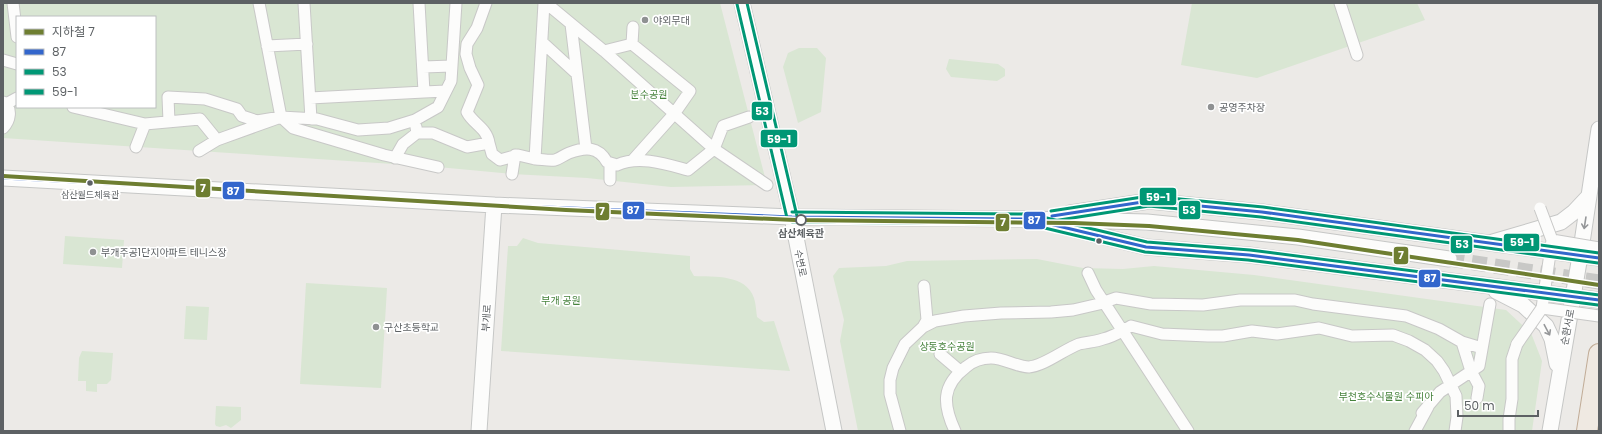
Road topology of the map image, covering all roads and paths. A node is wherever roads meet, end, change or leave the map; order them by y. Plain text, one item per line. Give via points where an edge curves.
1 (259, 3) edge
2 (304, 3) edge
3 (419, 3) edge
4 (456, 3) edge
5 (486, 3) edge
6 (545, 3) edge
7 (742, 3) edge
8 (1340, 3) edge
9 (14, 8) edge
10 (3, 14) edge
11 (571, 24) junction
12 (633, 26) dead end
13 (16, 27) edge
14 (542, 42) junction
15 (307, 44) junction
16 (632, 44) junction
17 (266, 46) junction
18 (604, 52) junction
19 (1357, 54) dead end
20 (3, 60) edge
21 (16, 64) edge
22 (452, 66) junction
23 (422, 67) junction
24 (577, 74) junction
25 (446, 91) junction
26 (424, 92) junction
27 (16, 98) edge
28 (310, 98) junction
29 (4, 103) edge
30 (77, 108) edge
31 (674, 114) junction
32 (749, 117) dead end
33 (281, 118) junction
34 (311, 118) junction
35 (415, 120) junction
36 (169, 122) junction
37 (145, 124) junction
38 (3, 128) edge
39 (1599, 129) edge
40 (417, 133) junction
41 (217, 140) junction
42 (489, 143) junction
43 (136, 147) dead end
44 (714, 148) junction
45 (586, 149) junction
46 (199, 151) dead end
47 (515, 156) junction
48 (395, 158) junction
49 (535, 159) junction
50 (632, 161) junction
51 (610, 163) junction
52 (438, 167) dead end
53 (512, 174) dead end
54 (3, 178) edge
55 (610, 180) dead end
56 (767, 185) dead end
57 (1589, 196) junction
58 (494, 205) junction
59 (1540, 208) dead end
60 (792, 217) junction
61 (1029, 219) junction
62 (1552, 240) junction
63 (1490, 243) junction
64 (1599, 248) edge
65 (1580, 256) junction
66 (1599, 258) edge
67 (1449, 259) tunnel mouth
68 (1088, 273) dead end
69 (1482, 285) junction
70 (924, 286) dead end
71 (1573, 297) junction
72 (1599, 300) edge
73 (1104, 303) junction
74 (1490, 304) dead end
75 (1542, 308) junction
76 (1599, 316) edge
77 (923, 326) junction
78 (1122, 331) junction
79 (1462, 342) junction
80 (1482, 348) junction
81 (940, 354) dead end
82 (1599, 354) edge
83 (960, 371) junction
84 (1471, 371) junction
85 (1558, 374) junction
86 (1451, 385) junction
87 (1477, 398) dead end
88 (1431, 402) junction
89 (1422, 413) dead end
90 (479, 431) edge
91 (834, 431) edge
92 (900, 431) edge
93 (955, 431) edge
94 (1188, 431) edge
95 (1414, 431) edge
96 (1455, 431) edge
97 (1509, 431) edge
98 (1550, 431) edge
99 (1587, 431) edge

1 - 17 street
2 - 15 street
3 - 23 street
4 - 22 street
5 - 42 street via 477,28 467,44 466,54 478,85 467,112 488,135
6 - 11 street
6 - 14 street
7 - 60 street, 수변로
8 - 19 street
9 - 10 street
9 - 13 street
11 - 18 street
11 - 24 street
12 - 16 street
14 - 24 street
14 - 49 street
15 - 17 street
15 - 28 street
16 - 18 street
16 - 31 street via 690,91
17 - 33 street
18 - 31 street
20 - 21 street
22 - 23 street
22 - 25 street via 451,81
23 - 26 street
24 - 45 street
25 - 26 street
25 - 35 street via 438,107
26 - 28 street
27 - 29 street
28 - 34 street
29 - 38 street via 10,112 8,123
30 - 37 street
31 - 44 street
31 - 50 street
32 - 44 street via 723,126
33 - 34 street
33 - 36 street via 257,121 242,116 237,109 205,99 168,97
33 - 41 street
33 - 48 street via 292,128
34 - 35 street via 358,130 389,128
35 - 40 street
36 - 37 street
36 - 41 street via 200,119
37 - 43 street
39 - 57 street, 순환서로
40 - 42 street via 433,133 467,147
40 - 48 street via 403,144
41 - 46 street
42 - 47 street via 492,154 500,160
44 - 50 street via 688,170 663,163
44 - 56 street
45 - 49 street via 555,160
45 - 51 street via 593,149
47 - 49 street
47 - 53 street
48 - 52 street
50 - 51 street via 627,160 617,165
51 - 55 street
54 - 58 street
57 - 63 street via 1560,222
57 -> 65 street, 순환서로
58 - 60 street
58 - 90 street, 부개로
59 - 62 street, bridge
60 - 61 street
60 - 91 street, 수변로
61 - 63 street via 1149,201 1262,212
61 - 67 street via 1147,222 1298,237
61 - 69 street via 1146,247 1249,255
62 - 64 street, bridge
62 - 75 street, bridge
63 - 65 street
65 - 66 street
65 - 71 street, 순환서로
68 - 73 street
69 - 71 street
69 -> 85 street via 1523,305 1546,326 1552,339
70 - 77 street via 928,315
71 - 72 street
71 - 85 street, 순환서로
73 - 77 street via 1074,310 949,318
73 - 78 street
73 - 79 street via 1116,298 1151,304 1204,305 1240,300 1295,300 1406,316 1439,329
74 - 80 street
75 - 76 street, bridge
75 - 97 street, bridge via 1517,344 1512,359
77 - 92 street via 905,344 890,380 890,394
78 - 83 street via 1103,339 1080,344 1029,367 991,358 980,359
78 - 86 street via 1131,326 1162,334 1223,336 1252,331 1277,334 1319,328 1352,336 1393,335 1425,350 1437,361
78 - 94 street
79 - 80 street
79 - 84 street
80 - 84 street via 1479,366
81 - 83 street
82 - 99 highway
83 - 93 street via 949,383 946,395
84 - 86 street
84 - 87 street via 1479,386
85 - 98 street, 순환서로
86 - 88 street
86 - 96 street via 1456,396
88 - 89 street
88 - 95 street

